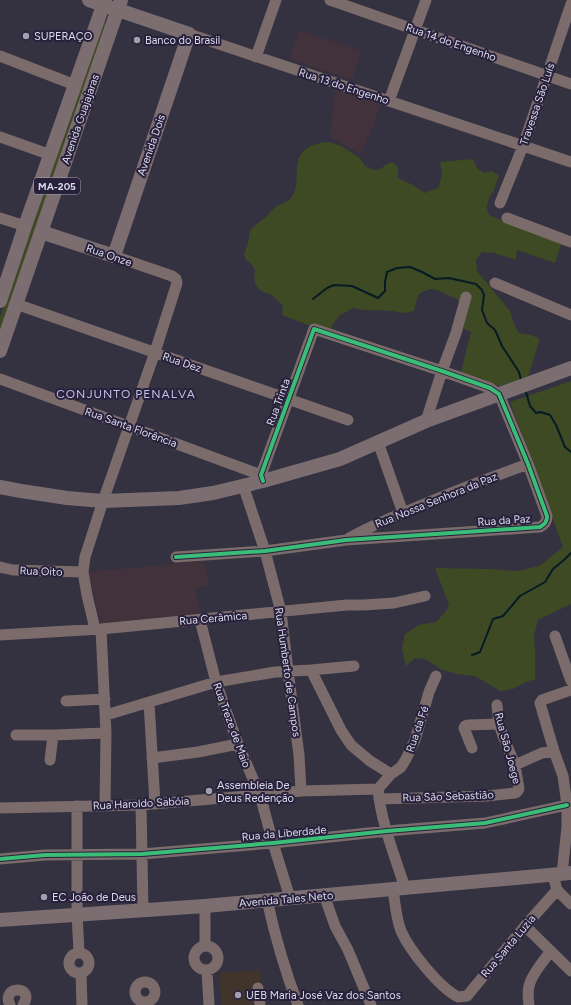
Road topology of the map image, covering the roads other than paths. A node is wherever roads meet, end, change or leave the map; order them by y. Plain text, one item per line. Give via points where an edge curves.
1 (89, 0) edge
2 (276, 0) edge
3 (330, 0) edge
4 (426, 0) edge
5 (567, 0) edge
6 (104, 2) edge
7 (571, 3) edge
8 (119, 5) edge
9 (415, 30) junction
10 (189, 34) junction
11 (0, 56) edge
12 (256, 57) junction
13 (546, 76) junction
14 (75, 84) junction
15 (571, 84) edge
16 (389, 101) junction
17 (0, 137) edge
18 (522, 146) junction
19 (51, 155) junction
20 (571, 162) edge
21 (500, 203) dead end
22 (0, 218) edge
23 (507, 218) dead end
24 (25, 226) junction
25 (41, 232) junction
26 (571, 242) edge
27 (114, 256) junction
28 (495, 283) dead end
29 (466, 297) dead end
30 (0, 300) edge
31 (16, 304) junction
32 (571, 315) edge
33 (0, 351) edge
34 (155, 352) junction
35 (571, 368) edge
36 (442, 371) junction
37 (0, 379) edge
38 (499, 394) junction
39 (288, 399) junction
40 (348, 420) dead end
41 (426, 421) junction
42 (129, 426) junction
43 (378, 442) junction
44 (528, 464) junction
45 (0, 477) edge
46 (262, 478) junction
47 (243, 486) junction
48 (0, 487) edge
49 (36, 494) junction
50 (103, 501) junction
51 (403, 513) junction
52 (346, 540) junction
53 (265, 552) junction
54 (176, 557) dead end
55 (0, 567) edge
56 (13, 570) junction
57 (0, 571) edge
58 (83, 572) junction
59 (426, 596) dead end
60 (281, 612) junction
61 (200, 620) junction
62 (98, 629) junction
63 (0, 635) edge
64 (555, 636) dead end
65 (354, 666) dead end
66 (310, 670) junction
67 (288, 671) junction
68 (436, 676) dead end
69 (216, 682) junction
70 (571, 682) edge
71 (571, 690) edge
72 (105, 699) junction
73 (66, 701) dead end
74 (149, 702) junction
75 (497, 705) dead end
76 (106, 715) junction
77 (500, 724) junction
78 (106, 732) junction
79 (16, 735) dead end
80 (53, 735) junction
81 (238, 744) junction
82 (472, 748) dead end
83 (554, 751) junction
84 (152, 758) junction
85 (50, 760) dead end
86 (515, 765) junction
87 (390, 774) junction
88 (301, 791) junction
89 (517, 792) joint
90 (379, 794) junction
91 (260, 795) junction
92 (155, 804) junction
93 (105, 805) junction
94 (141, 805) junction
95 (567, 805) junction
96 (77, 806) junction
97 (0, 808) edge
98 (569, 827) edge
99 (387, 831) junction
100 (273, 843) junction
101 (77, 854) junction
102 (142, 854) junction
103 (0, 859) edge
104 (562, 874) edge
105 (399, 888) junction
106 (557, 890) junction
107 (324, 895) junction
108 (290, 898) junction
109 (267, 900) junction
110 (571, 904) edge
111 (205, 906) junction
112 (143, 910) junction
113 (77, 914) junction
114 (0, 920) edge
115 (525, 926) junction
116 (205, 946) junction
117 (551, 951) junction
118 (207, 971) junction
119 (571, 971) edge
120 (258, 988) dead end
121 (468, 1000) edge
122 (10, 1005) edge
123 (23, 1005) edge
124 (82, 1005) edge
125 (209, 1005) edge
126 (260, 1005) edge
127 (298, 1005) edge
128 (371, 1005) edge
129 (529, 1005) edge

1 - 6 main road, Rua 13 do Engenho
2 - 12 street
3 - 9 street, Rua 14 do Engenho
4 - 9 street
5 - 7 street
6 - 8 main road, Rua 13 do Engenho
6 - 14 main road, Avenida Guajajaras / MA-205
7 - 13 street, Travessa São Luís
8 - 10 main road, Rua 13 do Engenho
8 - 25 main road, Avenida Guajajaras / MA-205
9 - 13 street, Rua 14 do Engenho
9 - 16 street
10 - 12 street, Rua 13 do Engenho
10 - 27 main road, Avenida Dois
11 - 14 street
12 - 16 street, Rua 13 do Engenho
13 - 15 street, Rua 14 do Engenho
13 - 18 street, Travessa São Luís
14 - 19 main road, Avenida Guajajaras / MA-205
16 - 18 street, Rua 13 do Engenho
17 - 19 street
18 - 20 street, Rua 13 do Engenho
18 - 21 street, Travessa São Luís
19 - 24 main road, Avenida Guajajaras / MA-205
22 - 24 street
23 - 26 street
24 - 30 main road, Avenida Guajajaras / MA-205
25 - 27 main road, Rua Onze
25 - 31 main road, Avenida Guajajaras / MA-205
27 - 34 street, Rua Onze via 176,279 177,283
28 - 32 street
29 - 36 street
31 - 33 main road, Avenida Guajajaras / MA-205
31 - 34 street, Rua Dez
34 - 39 street, Rua Dez
34 - 42 street
35 - 38 main road
36 - 38 street via 490,388
36 - 39 street, Rua Trinta via 314,329
36 - 41 street
37 - 42 street, Rua Santa Florência
38 - 41 main road
38 - 44 street, Rua da Paz
39 - 40 street, Rua Dez
39 - 46 street, Rua Trinta
41 - 43 main road
42 - 46 street, Rua Santa Florência
42 - 50 street
43 - 46 main road via 331,462
43 - 51 street
44 - 51 street, Rua Nossa Senhora da Paz via 471,484
44 - 52 street, Rua da Paz via 547,516 547,520 540,527
45 - 49 main road
46 - 47 main road
47 - 50 main road via 179,498
47 - 53 street, Rua Humberto de Campos
48 - 49 main road
49 - 50 main road
50 - 58 street via 85,557
51 - 52 street, Rua Nossa Senhora da Paz
52 - 53 street, Rua da Paz
53 - 54 street, Rua da Paz
53 - 60 street, Rua Humberto de Campos
55 - 56 street, Rua Oito
56 - 57 street
56 - 58 street, Rua Oito
58 - 62 street
59 - 60 street, Rua Cerâmica via 394,603
60 - 61 street, Rua Cerâmica
60 - 67 street, Rua Humberto de Campos
61 - 62 street, Rua Cerâmica
61 - 69 street, Rua Treze de Maio
62 - 63 street, Rua Cerâmica
62 - 72 street
64 - 70 street
65 - 66 street
66 - 67 street
66 - 87 street via 351,745
67 - 69 street
67 - 88 street, Rua Humberto de Campos
68 - 87 street, Rua da Fé via 415,740 401,767
69 - 74 street
69 - 81 street, Rua Treze de Maio
71 - 83 street via 541,701 540,706
72 - 73 street
72 - 76 street
74 - 76 street
74 - 84 street
75 - 77 street, Rua São Joege
76 - 78 street
77 - 82 street via 465,726
77 - 86 street, Rua São Joege
78 - 80 street
78 - 93 street
79 - 80 street
80 - 85 street
81 - 84 street
81 - 91 street, Rua Treze de Maio
83 - 86 street via 542,753
83 - 95 street via 563,776
84 - 92 street
86 - 89 street, Rua São Joege via 519,789
87 - 90 street, Rua da Fé
88 - 90 street, Rua Haroldo Sabóia
88 - 91 street, Rua Haroldo Sabóia
89 - 90 street, Rua São Sebastião via 487,796
90 - 99 street
91 - 92 street, Rua Haroldo Sabóia
91 - 100 street, Rua Treze de Maio
92 - 94 street, Rua Haroldo Sabóia
93 - 94 street, Rua Haroldo Sabóia
93 - 96 street, Rua Haroldo Sabóia
94 - 102 street
95 - 98 street
95 - 99 street, Rua da Liberdade via 485,823
96 - 97 street, Rua Haroldo Sabóia
96 - 101 street
98 - 104 street
99 - 100 street, Rua da Liberdade
99 - 105 street
100 - 102 street, Rua da Liberdade
100 - 108 street, Rua Treze de Maio
101 - 102 street, Rua da Liberdade
101 - 103 street, Rua da Liberdade
101 - 113 street
102 - 112 street
104 - 105 main road, Avenida Tales Neto
104 - 106 street
105 - 107 main road, Avenida Tales Neto
105 - 121 street via 398,920 406,940 424,966 442,985 453,995
106 - 110 street
106 - 115 street, Rua Santa Luzia
107 - 108 main road, Avenida Tales Neto
107 - 128 street via 335,926
108 - 109 main road, Avenida Tales Neto
109 - 111 main road, Avenida Tales Neto
109 - 127 street via 288,979
111 - 112 main road, Avenida Tales Neto
111 - 116 street
112 - 113 main road, Avenida Tales Neto
113 - 114 main road, Avenida Tales Neto
113 - 124 street via 79,952 71,956 69,965 72,970 81,973
115 - 117 street
115 - 121 street, Rua Santa Luzia
116 - 118 street via 197,950 194,962 199,969
116 - 118 street via 216,950 219,957 215,968
117 - 119 street
117 - 129 street via 530,983
118 - 125 street
120 - 126 street
122 - 123 street via 7,1001 8,995 15,989 21,990 25,995

